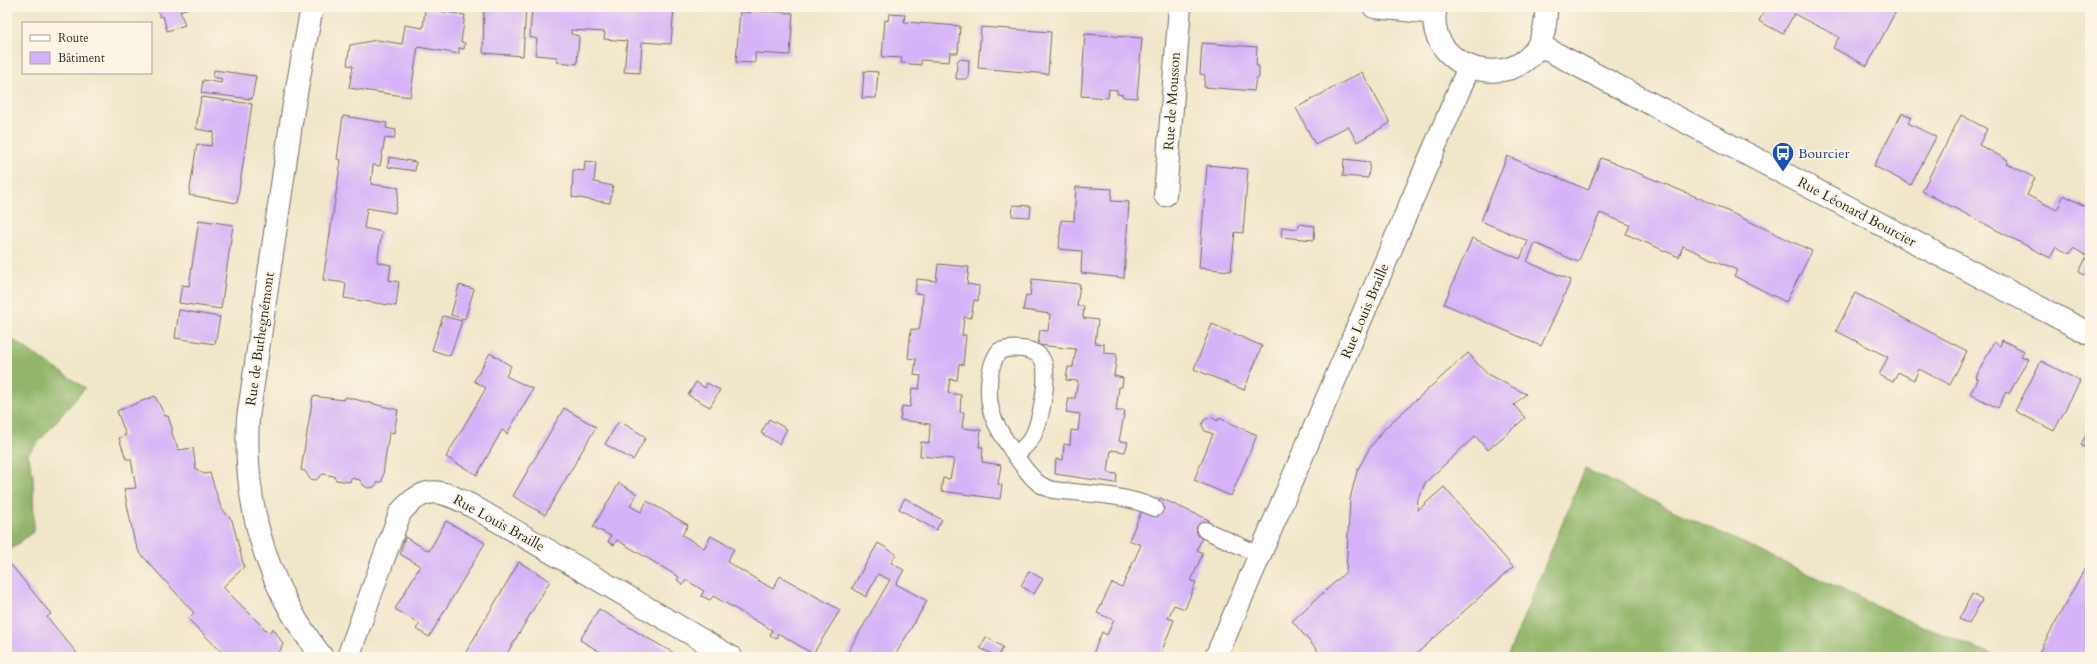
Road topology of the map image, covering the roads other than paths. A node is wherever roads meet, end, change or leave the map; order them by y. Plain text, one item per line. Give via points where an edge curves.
1 (312, 7) edge
2 (1180, 7) edge
3 (1374, 7) edge
4 (1546, 7) edge
5 (1436, 10) edge
6 (1539, 45) junction
7 (1469, 67) junction
8 (1165, 195) dead end
9 (2090, 334) edge
10 (1016, 455) junction
11 (1155, 508) dead end
12 (1205, 530) dead end
13 (1260, 555) junction
14 (322, 657) edge
15 (348, 657) edge
16 (731, 657) edge
17 (1216, 657) edge

1 - 14 street, Rue de Buthegnémont via 293,110 248,418 247,451 250,497 265,553 289,608
2 - 8 street, Rue de Mousson
3 - 5 street
4 - 6 street via 1546,24
5 - 7 street via 1437,32 1444,46 1454,58
6 - 7 street via 1530,56 1514,67 1483,71
6 - 9 street, Rue Léonard Bourcier
7 - 13 street, Rue Louis Braille
10 - 10 lane via 991,412 989,393 996,355 1004,349 1033,352 1042,359 1045,366 1037,427 1031,440
10 - 11 lane via 1035,481 1044,488 1119,496
12 - 13 lane
13 - 17 street, Rue Louis Braille
15 - 16 street, Rue Louis Braille via 400,513 411,499 422,493 437,492 450,494 472,506

